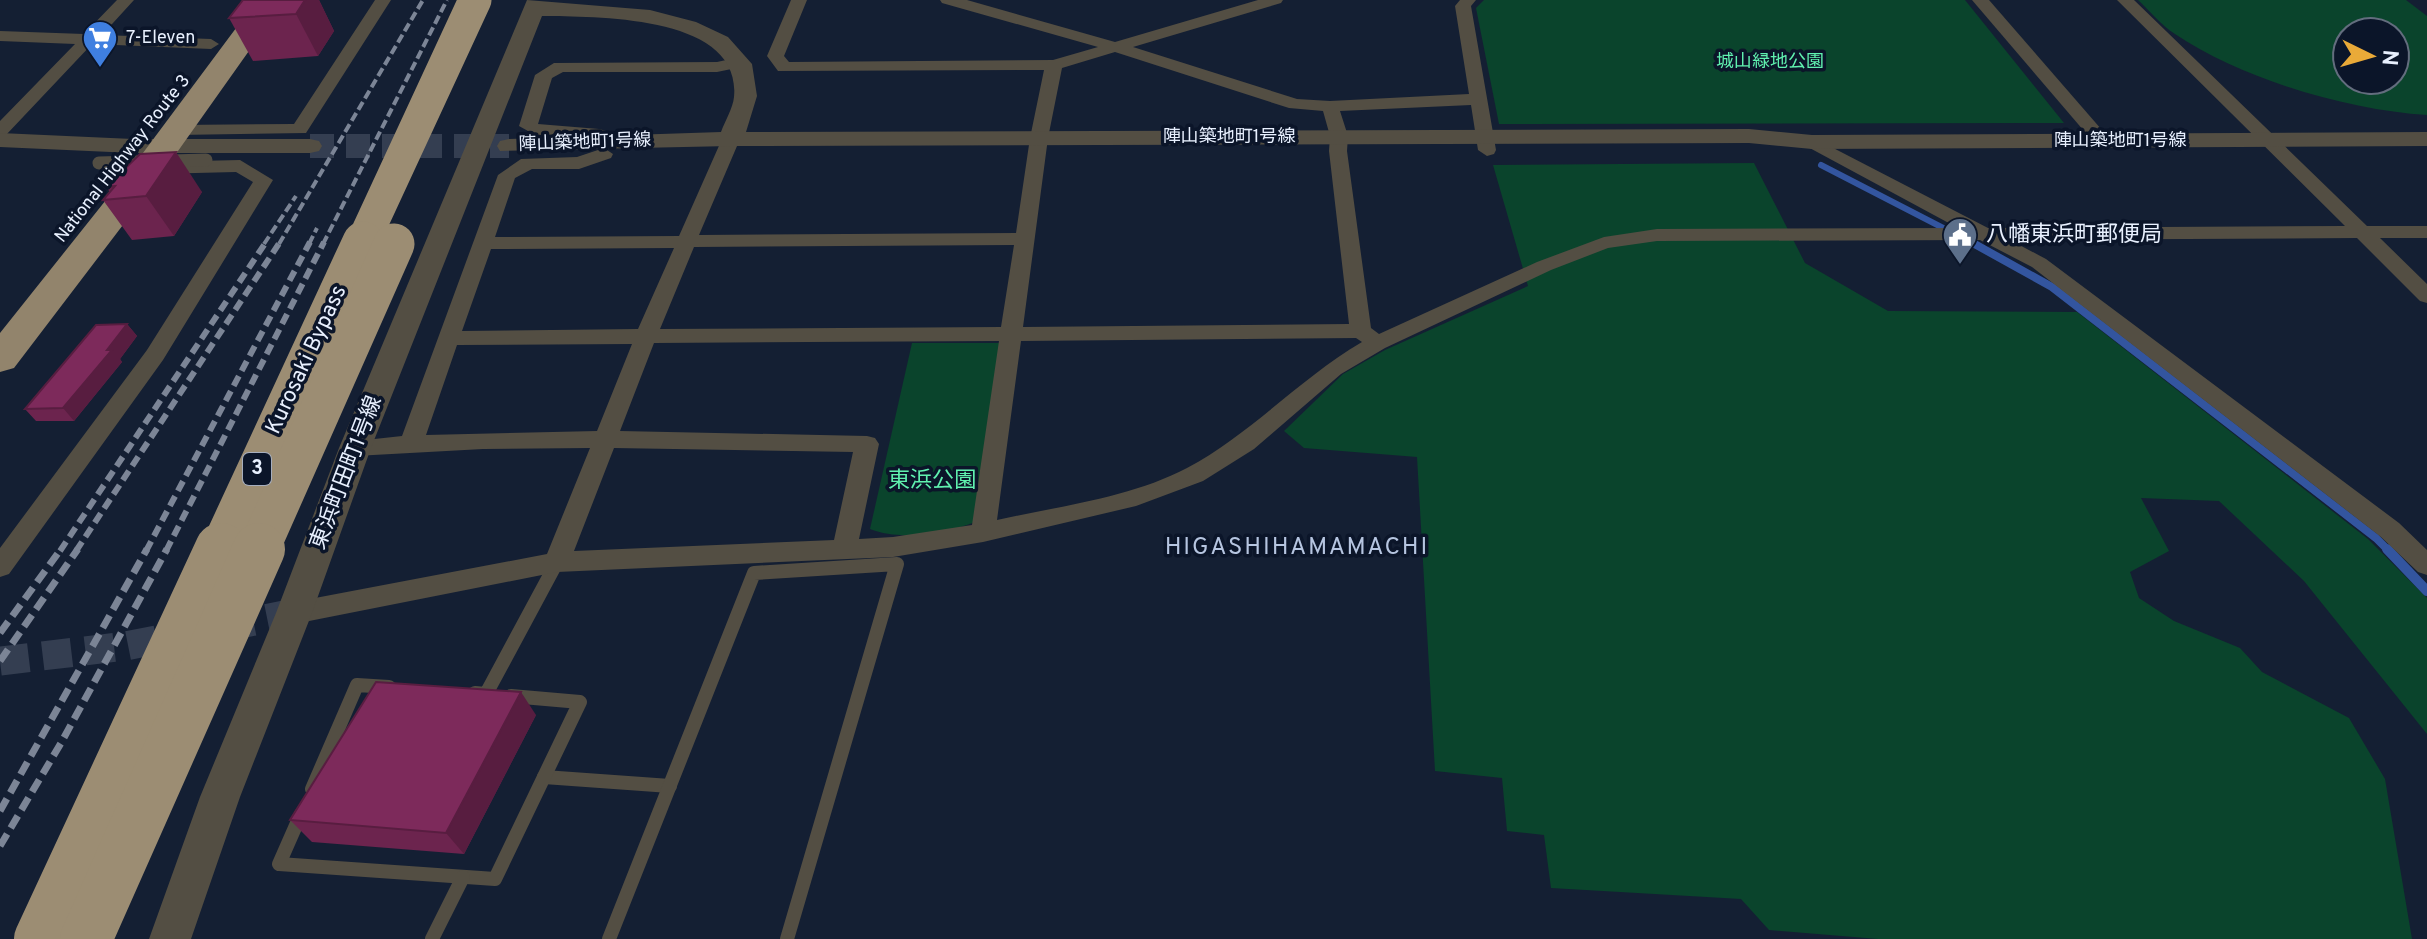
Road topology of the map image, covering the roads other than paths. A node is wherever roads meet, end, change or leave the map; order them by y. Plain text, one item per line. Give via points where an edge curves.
1 (126, 0) edge
2 (246, 0) edge
3 (271, 0) edge
4 (383, 0) edge
5 (475, 0) edge
6 (799, 0) edge
7 (948, 0) edge
8 (1275, 0) edge
9 (1468, 0) edge
10 (1980, 0) edge
11 (2125, 0) edge
12 (524, 3) edge
13 (0, 36) edge
14 (86, 40) junction
15 (211, 44) junction
16 (1117, 47) junction
17 (740, 62) junction
18 (1054, 65) junction
19 (1477, 99) junction
20 (1330, 106) junction
21 (0, 131) edge
22 (2427, 139) edge
23 (0, 140) edge
24 (2271, 140) junction
25 (2102, 141) junction
26 (1812, 142) junction
27 (1338, 143) junction
28 (1485, 143) junction
29 (310, 146) tunnel mouth
30 (1038, 146) junction
31 (156, 147) junction
32 (728, 147) junction
33 (613, 148) junction
34 (206, 160) dead end
35 (99, 163) dead end
36 (2362, 232) junction
37 (2427, 232) edge
38 (1980, 233) junction
39 (1024, 239) junction
40 (689, 240) junction
41 (484, 243) junction
42 (2427, 296) edge
43 (0, 317) edge
44 (1011, 333) junction
45 (646, 336) junction
46 (1369, 337) junction
47 (449, 338) junction
48 (0, 359) edge
49 (604, 441) junction
50 (411, 443) junction
51 (355, 448) junction
52 (983, 533) junction
53 (844, 551) junction
54 (557, 562) junction
55 (2427, 565) edge
56 (0, 567) edge
57 (294, 613) junction
58 (400, 688) edge
59 (457, 692) edge
60 (486, 694) junction
61 (544, 777) junction
62 (670, 786) junction
63 (463, 877) junction
64 (40, 939) edge
65 (86, 939) edge
66 (170, 939) edge
67 (432, 939) edge
68 (609, 939) edge
69 (787, 939) edge

1 - 14 street
2 - 15 highway, National Highway Route 3
3 - 31 highway, National Highway Route 3
4 - 31 street via 300,129
5 - 64 highway, Kurosaki Bypass / 3, bridge
6 - 18 street via 775,56 784,67
7 - 16 street
8 - 16 street
9 - 19 street via 1463,6
10 - 25 street
11 - 24 street
12 - 17 street via 661,18 721,41
12 - 51 street, 東浜町田町1号線
12 - 65 highway, Kurosaki Bypass / 3, bridge
13 - 14 street
14 - 15 street
14 - 21 street
15 - 31 highway, National Highway Route 3
16 - 18 street
16 - 20 street via 1275,100
17 - 32 street via 749,89 745,113
17 - 33 street via 717,67 560,67 544,75 528,126 599,134
18 - 30 street
19 - 20 street
19 - 28 street
20 - 27 street
22 - 24 street, 陣山築地町1号線
23 - 31 street
24 - 25 street, 陣山築地町1号線
24 - 36 street
25 - 26 street, 陣山築地町1号線
26 - 28 street, 陣山築地町1号線 via 1754,151
26 - 38 street
27 - 28 street, 陣山築地町1号線
27 - 30 street, 陣山築地町1号線
27 - 46 street
29 - 31 street
30 - 32 street, 陣山築地町1号線
30 - 39 street
31 - 43 highway, National Highway Route 3
31 - 48 highway, National Highway Route 3
31 - 56 street via 240,166 264,180 155,355
32 - 33 street, 陣山築地町1号線
32 - 40 street
33 - 41 street via 579,163 528,163 507,175
34 - 35 street, bridge
36 - 37 street
36 - 38 street
36 - 42 street
38 - 46 street via 1657,235 1604,243
38 - 55 street via 2039,263 2390,530
39 - 40 street
39 - 44 street
40 - 41 street
40 - 45 street
41 - 47 street
44 - 45 street
44 - 46 street
44 - 52 street
45 - 47 street
45 - 49 street
46 - 52 street via 1246,443 1194,475 1136,497
47 - 50 street
49 - 50 street
49 - 53 street via 867,444
49 - 54 street
50 - 51 street
51 - 57 street, 東浜町田町1号線
52 - 53 street
53 - 54 street
54 - 57 street
54 - 60 lane
57 - 66 street, 東浜町田町1号線
58 - 63 lane via 357,685 279,864
59 - 60 lane
60 - 61 lane via 580,702
61 - 62 lane
61 - 63 lane via 495,879
62 - 68 lane
62 - 69 lane via 754,573 897,564
63 - 67 lane

